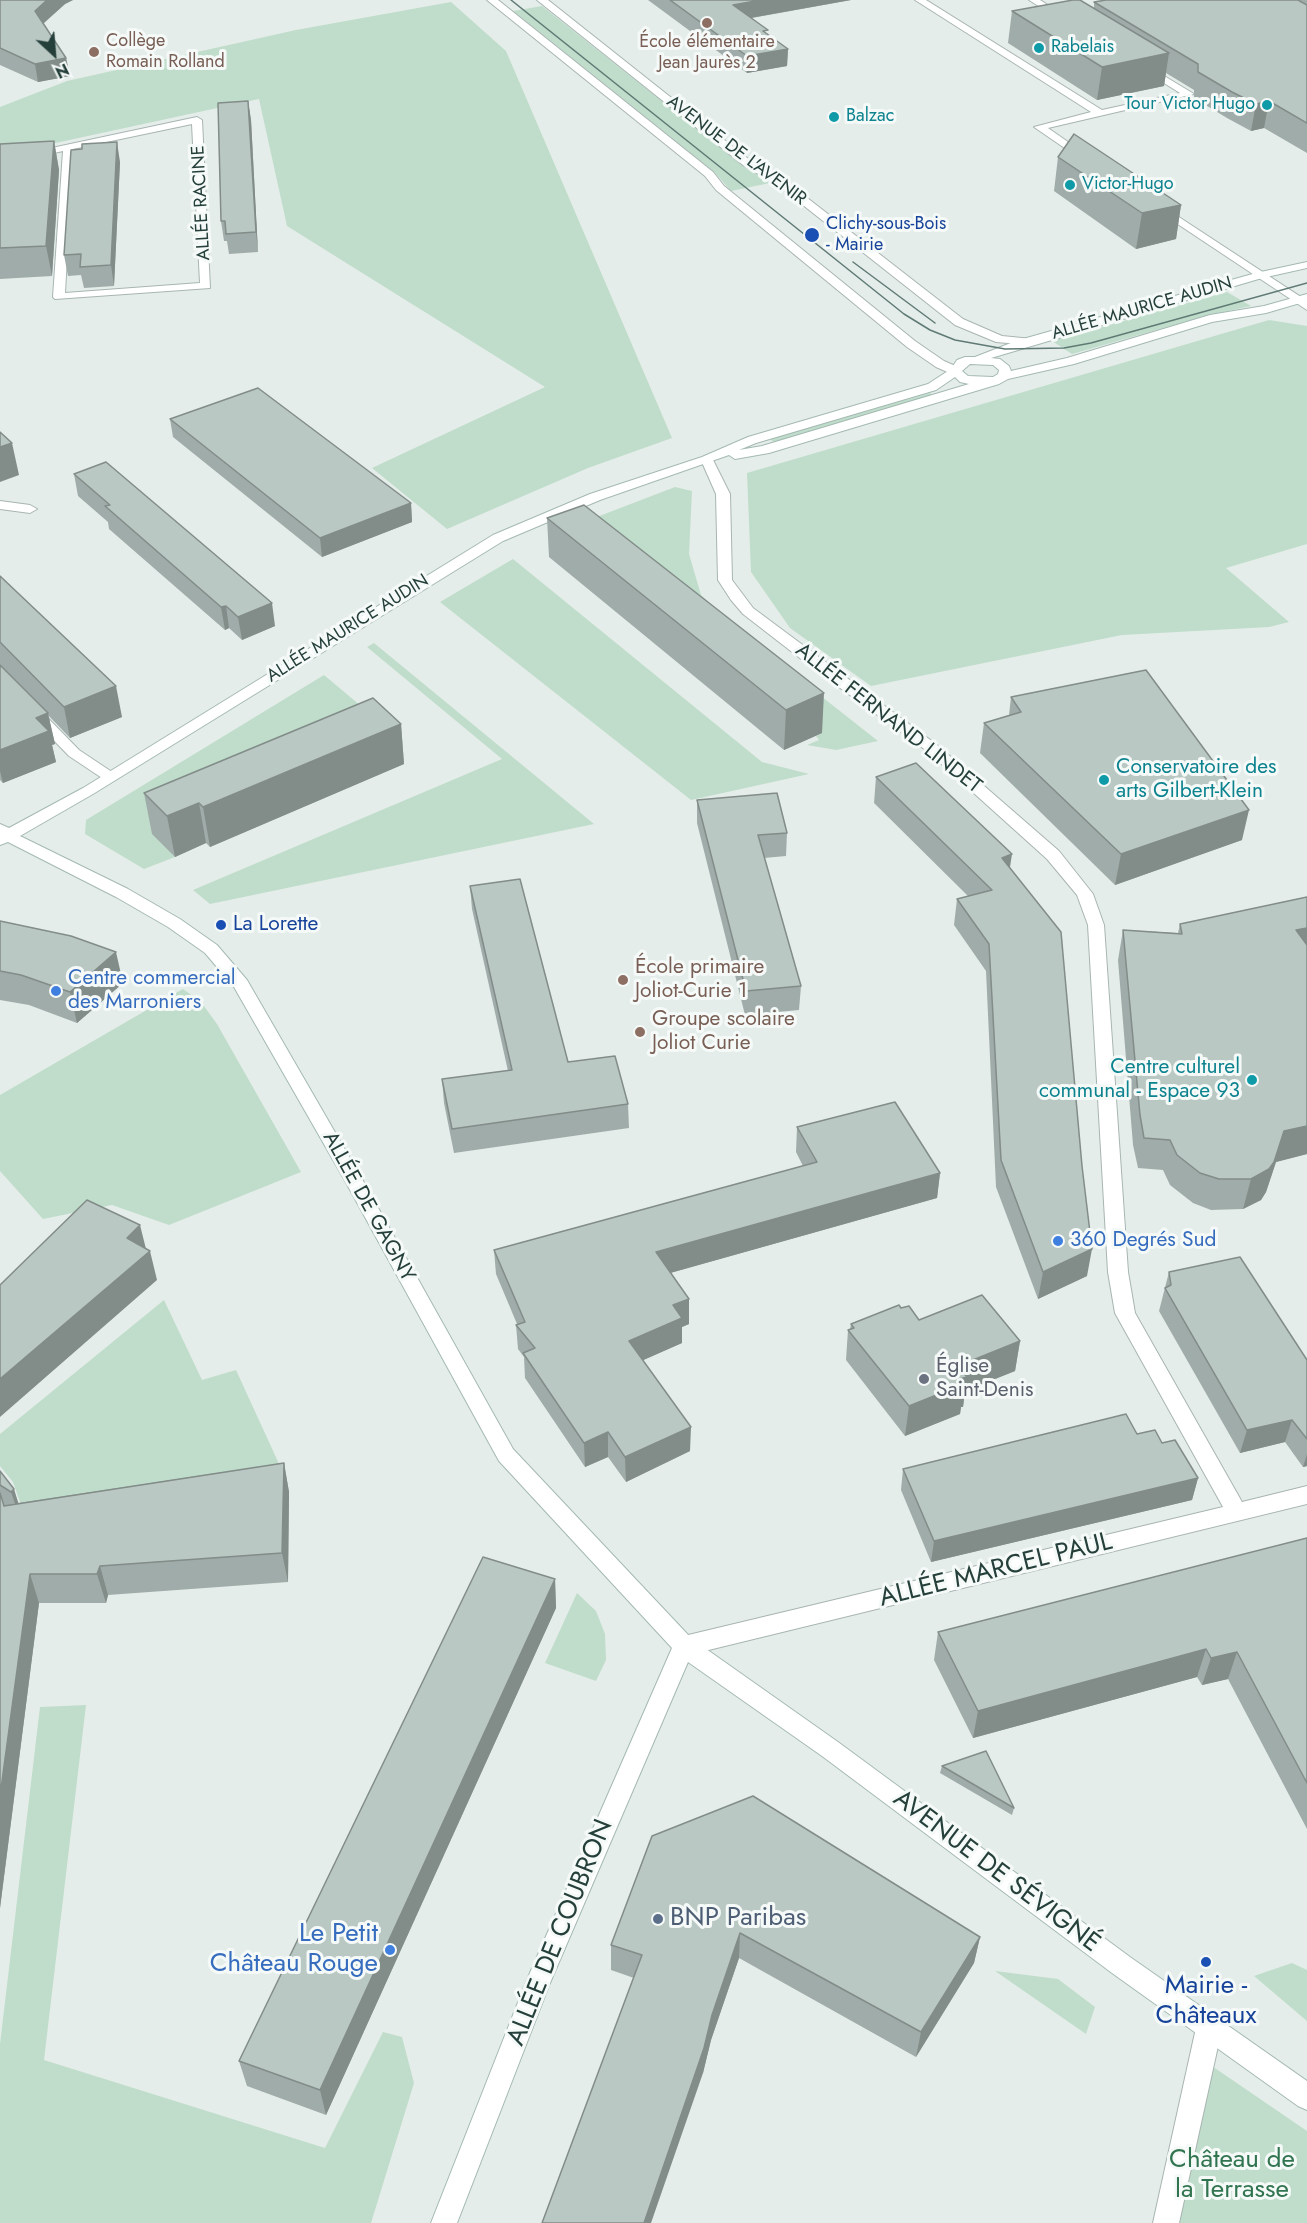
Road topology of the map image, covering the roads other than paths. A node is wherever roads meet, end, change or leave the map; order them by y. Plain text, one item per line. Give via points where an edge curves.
1 (492, 0) edge
2 (542, 0) edge
3 (920, 0) edge
4 (1034, 0) edge
5 (1072, 23) edge
6 (1140, 65) edge
7 (1099, 113) junction
8 (69, 147) junction
9 (0, 162) edge
10 (1097, 166) edge
11 (1145, 198) edge
12 (1307, 265) edge
13 (1260, 275) junction
14 (1304, 301) edge
15 (986, 335) junction
16 (1028, 342) junction
17 (993, 357) junction
18 (956, 371) junction
19 (1004, 376) junction
20 (987, 382) junction
21 (707, 460) junction
22 (0, 505) edge
23 (30, 509) dead end
24 (0, 677) edge
25 (110, 777) junction
26 (3, 835) edge
27 (1307, 1495) edge
28 (1237, 1513) junction
29 (684, 1646) junction
30 (1209, 2028) junction
31 (1307, 2097) edge
32 (444, 2223) edge
33 (1166, 2223) edge

1 - 18 street, AVENUE DE L'AVENIR via 709,174 720,188 911,344
2 - 15 street, AVENUE DE L'AVENIR via 747,163 784,185 947,314
3 - 7 street
4 - 5 street
6 - 7 street via 1189,94
7 - 10 street via 1039,127
8 - 8 street, ALLÉE RACINE via 59,297 206,286 197,120
8 - 9 street
11 - 13 street
12 - 13 street, ALLÉE MAURICE AUDIN
13 - 14 street
13 - 16 street, ALLÉE MAURICE AUDIN
14 - 19 street, ALLÉE MAURICE AUDIN via 1210,319 1070,361
15 - 16 street, AVENUE DE L'AVENIR
15 - 17 street via 993,345
16 - 17 street, ALLÉE MAURICE AUDIN
17 - 18 street, ALLÉE MAURICE AUDIN via 961,363
17 - 19 street via 1005,369
18 - 20 street, AVENUE DE L'AVENIR via 964,379
18 - 21 street, ALLÉE MAURICE AUDIN via 932,387 752,440
19 - 20 street, ALLÉE MAURICE AUDIN
20 - 21 street, ALLÉE MAURICE AUDIN via 764,450
21 - 25 street, ALLÉE MAURICE AUDIN via 595,497 498,538
21 - 28 street, ALLÉE FERNAND LINDET via 723,494 725,580 748,611 932,748 1053,855 1085,894 1096,925 1118,1272 1125,1312
22 - 23 street
24 - 25 street via 74,753
25 - 26 street, ALLÉE MAURICE AUDIN
26 - 29 street, ALLÉE DE GAGNY via 174,923 211,949 241,984 506,1455
27 - 28 street, ALLÉE MARCEL PAUL
28 - 29 street, ALLÉE MARCEL PAUL
29 - 30 street, AVENUE DE SÉVIGNÉ
29 - 32 street, ALLÉE DE COUBRON via 538,1982
30 - 31 street, AVENUE DE SÉVIGNÉ
30 - 33 street

